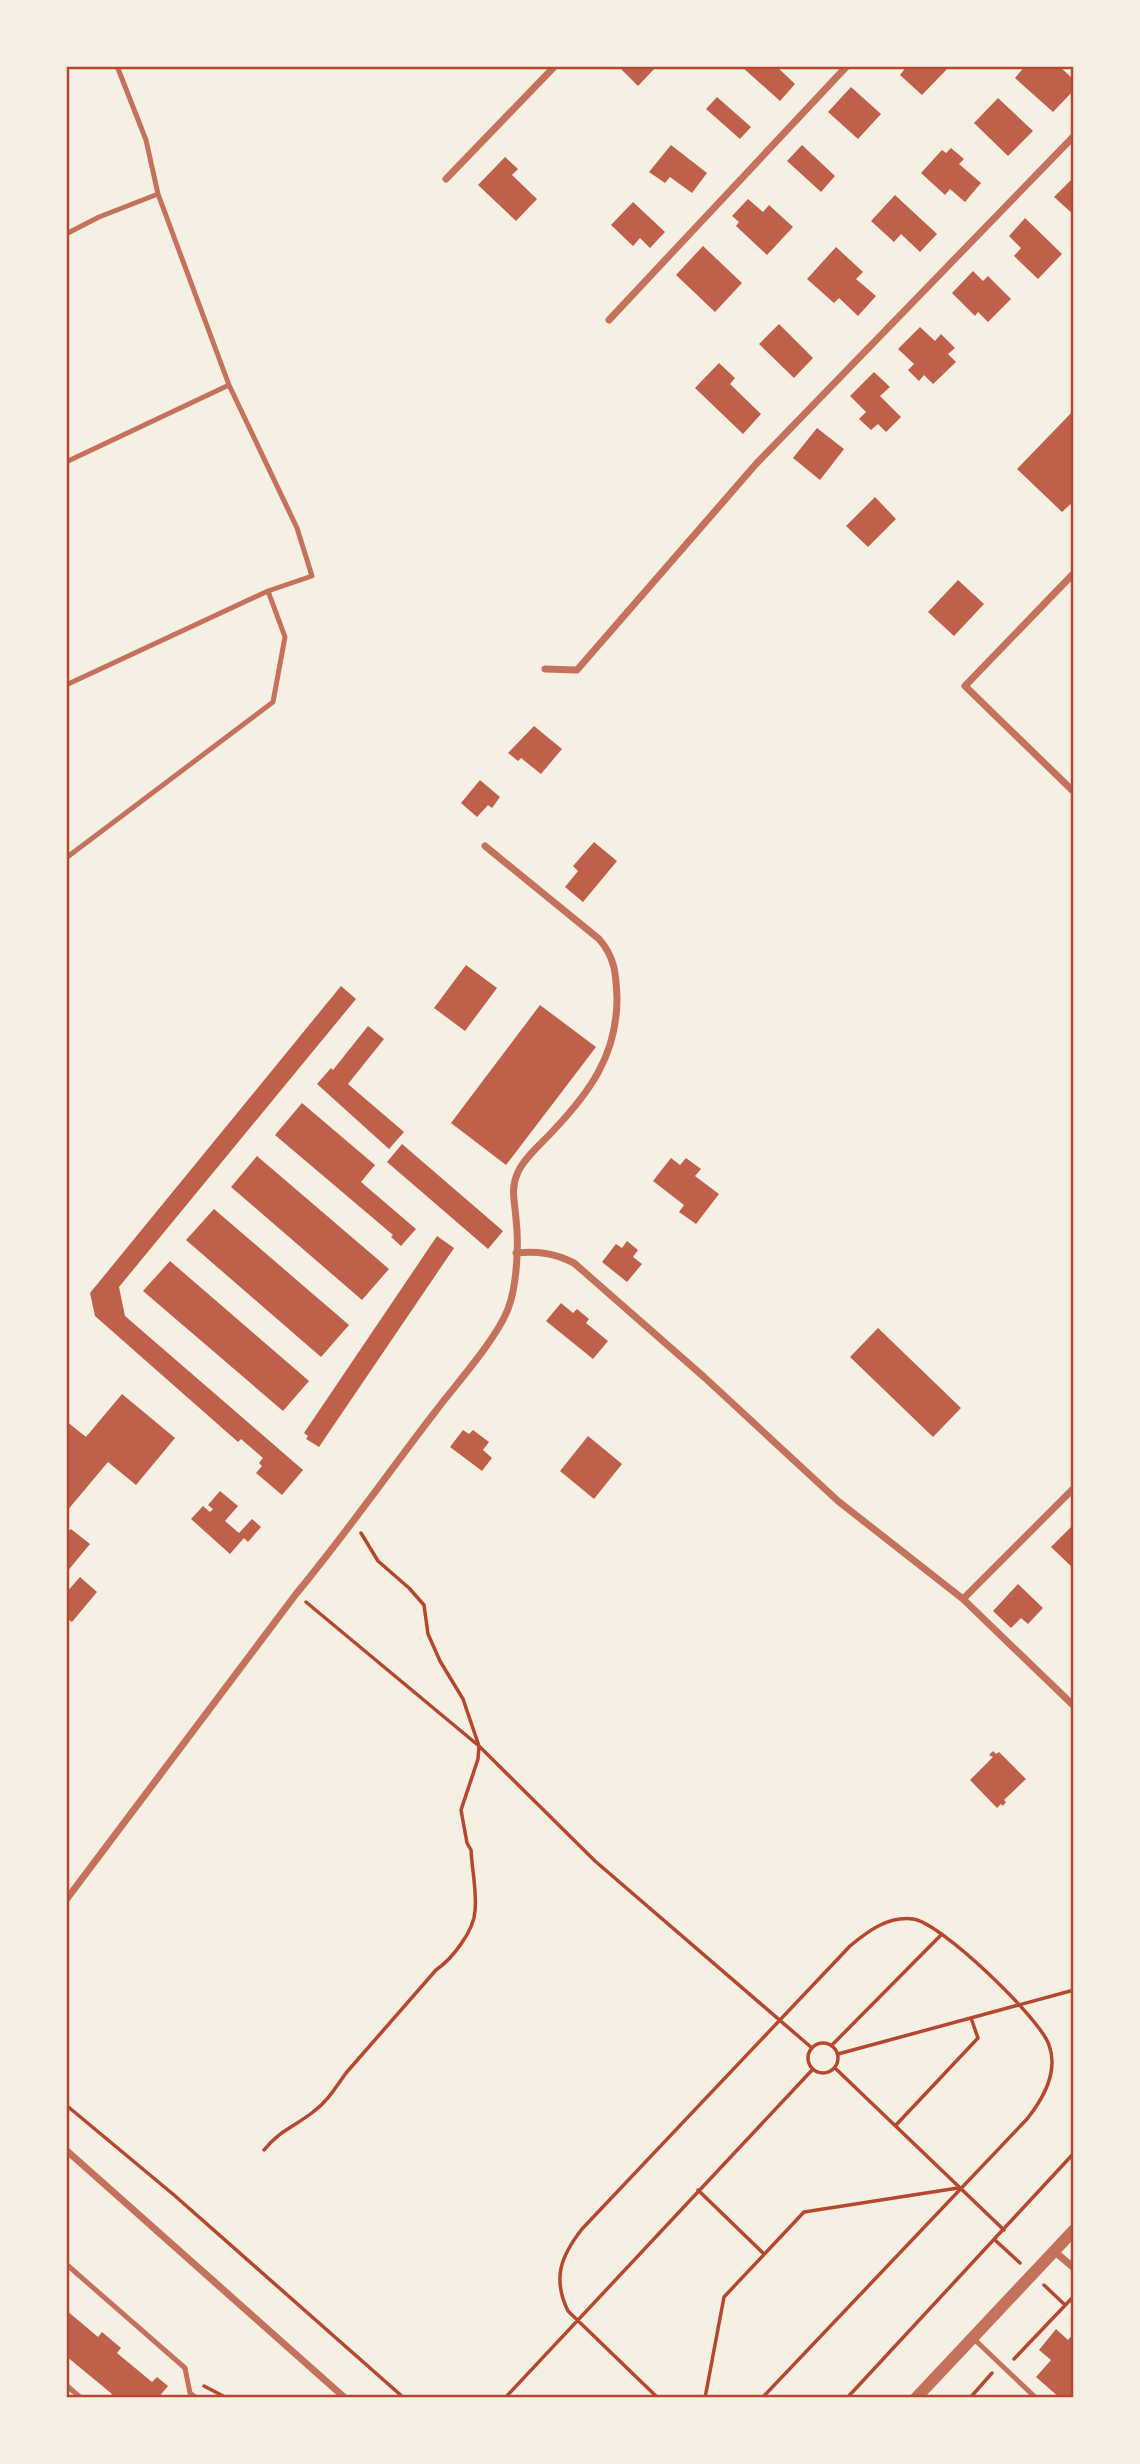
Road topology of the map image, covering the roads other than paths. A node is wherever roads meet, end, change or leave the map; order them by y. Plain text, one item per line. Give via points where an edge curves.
1 (117, 66) edge
2 (555, 66) edge
3 (846, 66) edge
4 (1073, 136) edge
5 (446, 179) dead end
6 (158, 194) junction
7 (66, 234) edge
8 (609, 320) dead end
9 (229, 385) junction
10 (66, 462) edge
11 (1073, 573) edge
12 (268, 591) junction
13 (545, 669) dead end
14 (66, 685) edge
15 (1073, 792) edge
16 (485, 846) dead end
17 (66, 858) edge
18 (516, 1253) junction
19 (1073, 1488) edge
20 (963, 1599) junction
21 (1073, 1706) edge
22 (66, 1900) edge
23 (66, 2150) edge
24 (1073, 2230) edge
25 (1054, 2250) junction
26 (66, 2264) edge
27 (1073, 2268) edge
28 (972, 2337) junction
29 (66, 2385) edge
30 (81, 2398) edge
31 (196, 2398) edge
32 (345, 2398) edge
33 (916, 2398) edge
34 (1036, 2398) edge

1 - 6 lane via 146,140
2 - 5 street
3 - 8 street
4 - 13 street via 756,464 577,670
6 - 7 lane
6 - 9 lane
9 - 10 lane
9 - 12 lane via 297,528 312,576
11 - 15 street via 965,686
12 - 14 lane
12 - 17 lane via 285,637 273,702
16 - 18 street via 599,939 616,975 615,1031 600,1070 567,1116 525,1160 515,1179
18 - 20 street via 551,1253 575,1263 838,1501
18 - 22 street via 512,1300 500,1325
19 - 20 street
20 - 21 street
23 - 32 street
24 - 25 street
25 - 27 street
25 - 28 street
26 - 31 lane via 185,2368 190,2393
28 - 33 street
28 - 34 lane
29 - 30 lane

